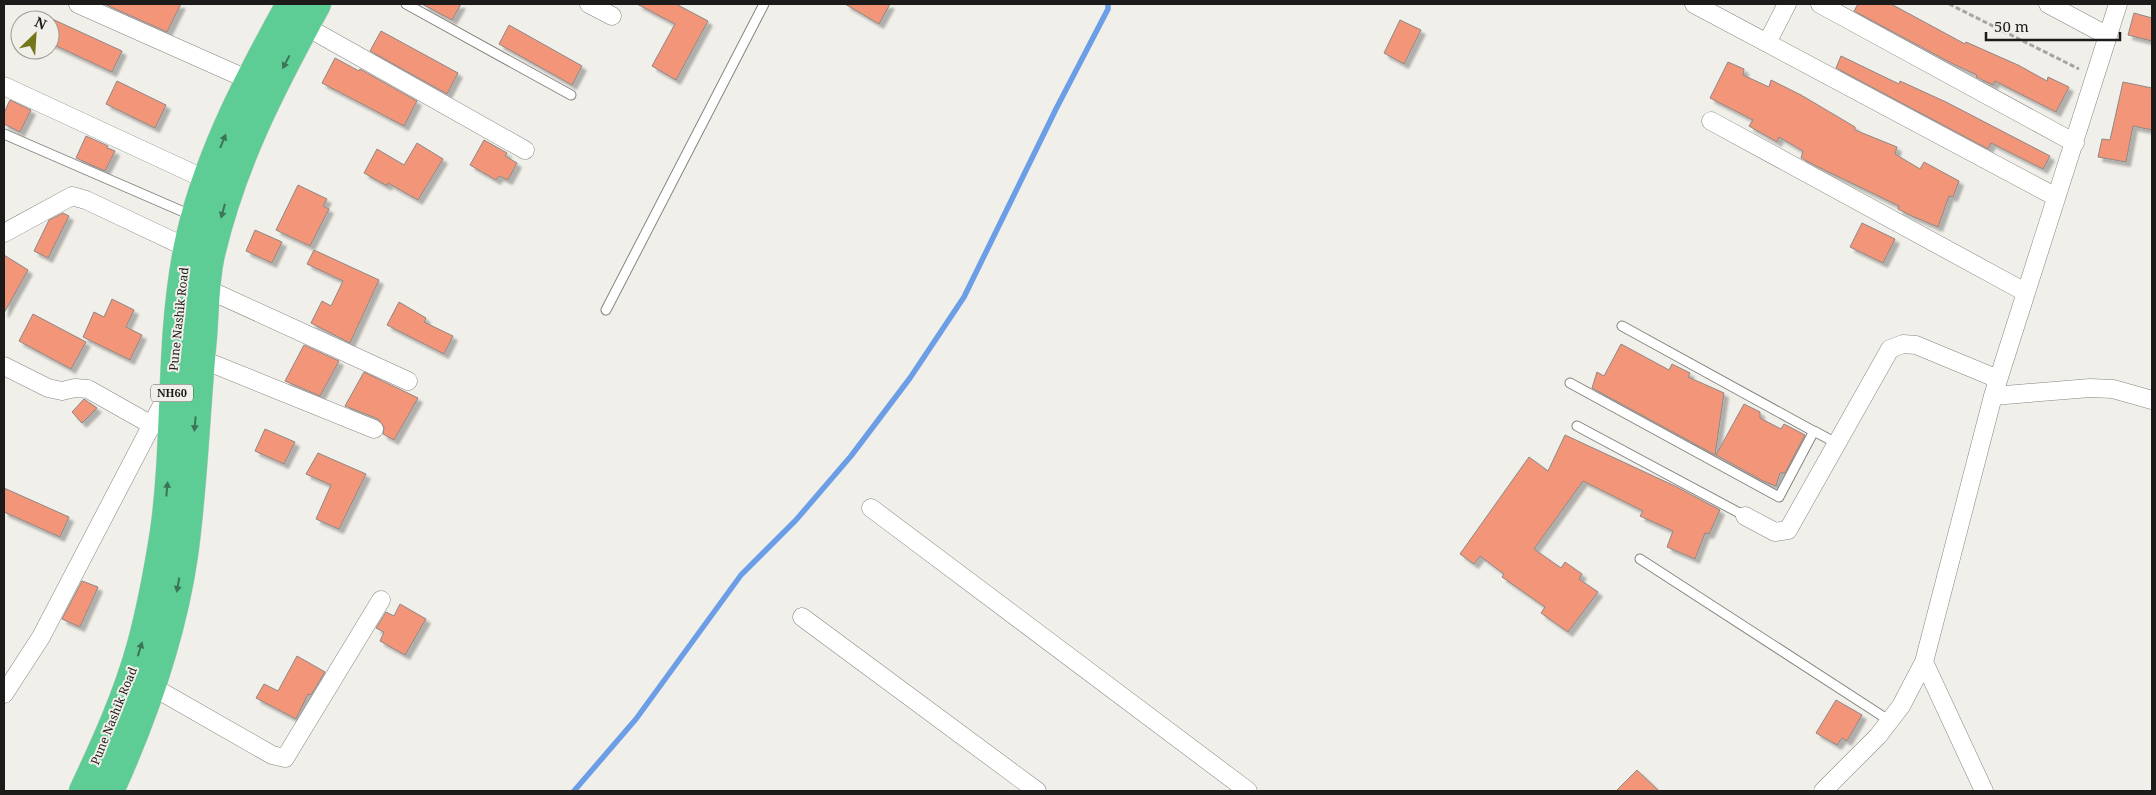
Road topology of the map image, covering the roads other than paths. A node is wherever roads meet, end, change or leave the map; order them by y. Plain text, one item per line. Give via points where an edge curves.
1 (78, 4) edge
2 (290, 4) edge
3 (406, 4) edge
4 (589, 4) edge
5 (764, 4) edge
6 (1694, 4) edge
7 (1787, 4) edge
8 (1820, 4) edge
9 (2048, 4) edge
10 (2118, 4) edge
11 (312, 15) edge
12 (612, 16) dead end
13 (2108, 36) junction
14 (1768, 43) junction
15 (249, 80) junction
16 (4, 86) edge
17 (572, 95) dead end
18 (1711, 121) dead end
19 (4, 134) edge
20 (2075, 142) junction
21 (525, 150) dead end
22 (207, 180) junction
23 (2056, 197) junction
24 (195, 217) junction
25 (4, 233) edge
26 (199, 253) junction
27 (207, 289) junction
28 (2025, 292) junction
29 (606, 310) dead end
30 (1622, 326) dead end
31 (201, 359) junction
32 (4, 366) edge
33 (1998, 379) junction
34 (408, 381) dead end
35 (173, 384) junction
36 (1570, 384) dead end
37 (1992, 396) junction
38 (2152, 400) edge
39 (150, 424) junction
40 (1577, 426) dead end
41 (374, 430) dead end
42 (1814, 432) junction
43 (1836, 443) junction
44 (871, 508) dead end
45 (1745, 516) joint
46 (1640, 559) dead end
47 (381, 600) dead end
48 (802, 617) dead end
49 (1924, 662) junction
50 (153, 687) junction
51 (4, 694) edge
52 (1890, 721) junction
53 (83, 791) edge
54 (110, 791) edge
55 (1037, 791) edge
56 (1248, 791) edge
57 (1823, 791) edge
58 (1984, 791) edge

1 - 15 street
2 - 15 highway, Pune Nashik Road / NH60
3 - 17 lane
4 - 12 street
5 - 29 lane
6 - 14 street
7 - 14 street
8 - 20 street
9 - 13 street
10 - 13 street
11 - 21 street
11 -> 26 highway, Pune Nashik Road / NH60 via 259,112
13 - 20 street
14 - 23 street
22 -> 15 highway, Pune Nashik Road / NH60
16 - 22 street
18 - 28 street
19 - 24 lane
20 - 23 street
22 - 24 highway, Pune Nashik Road / NH60
23 - 28 street
24 - 26 highway, Pune Nashik Road / NH60
25 - 26 street via 72,196
26 - 27 highway, Pune Nashik Road / NH60
26 - 35 highway, Pune Nashik Road / NH60 via 183,274
27 - 31 highway, Pune Nashik Road / NH60
27 - 34 street
28 - 33 street
30 - 42 lane
31 - 41 street
31 -> 50 highway, Pune Nashik Road / NH60 via 184,555
32 - 39 street via 48,388 62,391 88,389
33 - 37 street
33 - 43 street via 1916,345 1903,344 1890,349
35 - 39 street
53 -> 35 highway, Pune Nashik Road / NH60 via 122,702 151,605 164,530
36 - 42 lane via 1779,497
37 - 38 street via 2090,388 2113,389
37 - 49 street
39 - 51 street via 41,637
40 - 45 lane
42 - 43 lane
43 - 45 street via 1788,530 1775,532
44 - 56 street
46 - 52 lane
47 - 50 street via 285,758 272,755
48 - 55 street
49 - 52 street
49 - 58 street
50 - 54 highway, Pune Nashik Road / NH60
52 - 57 street

